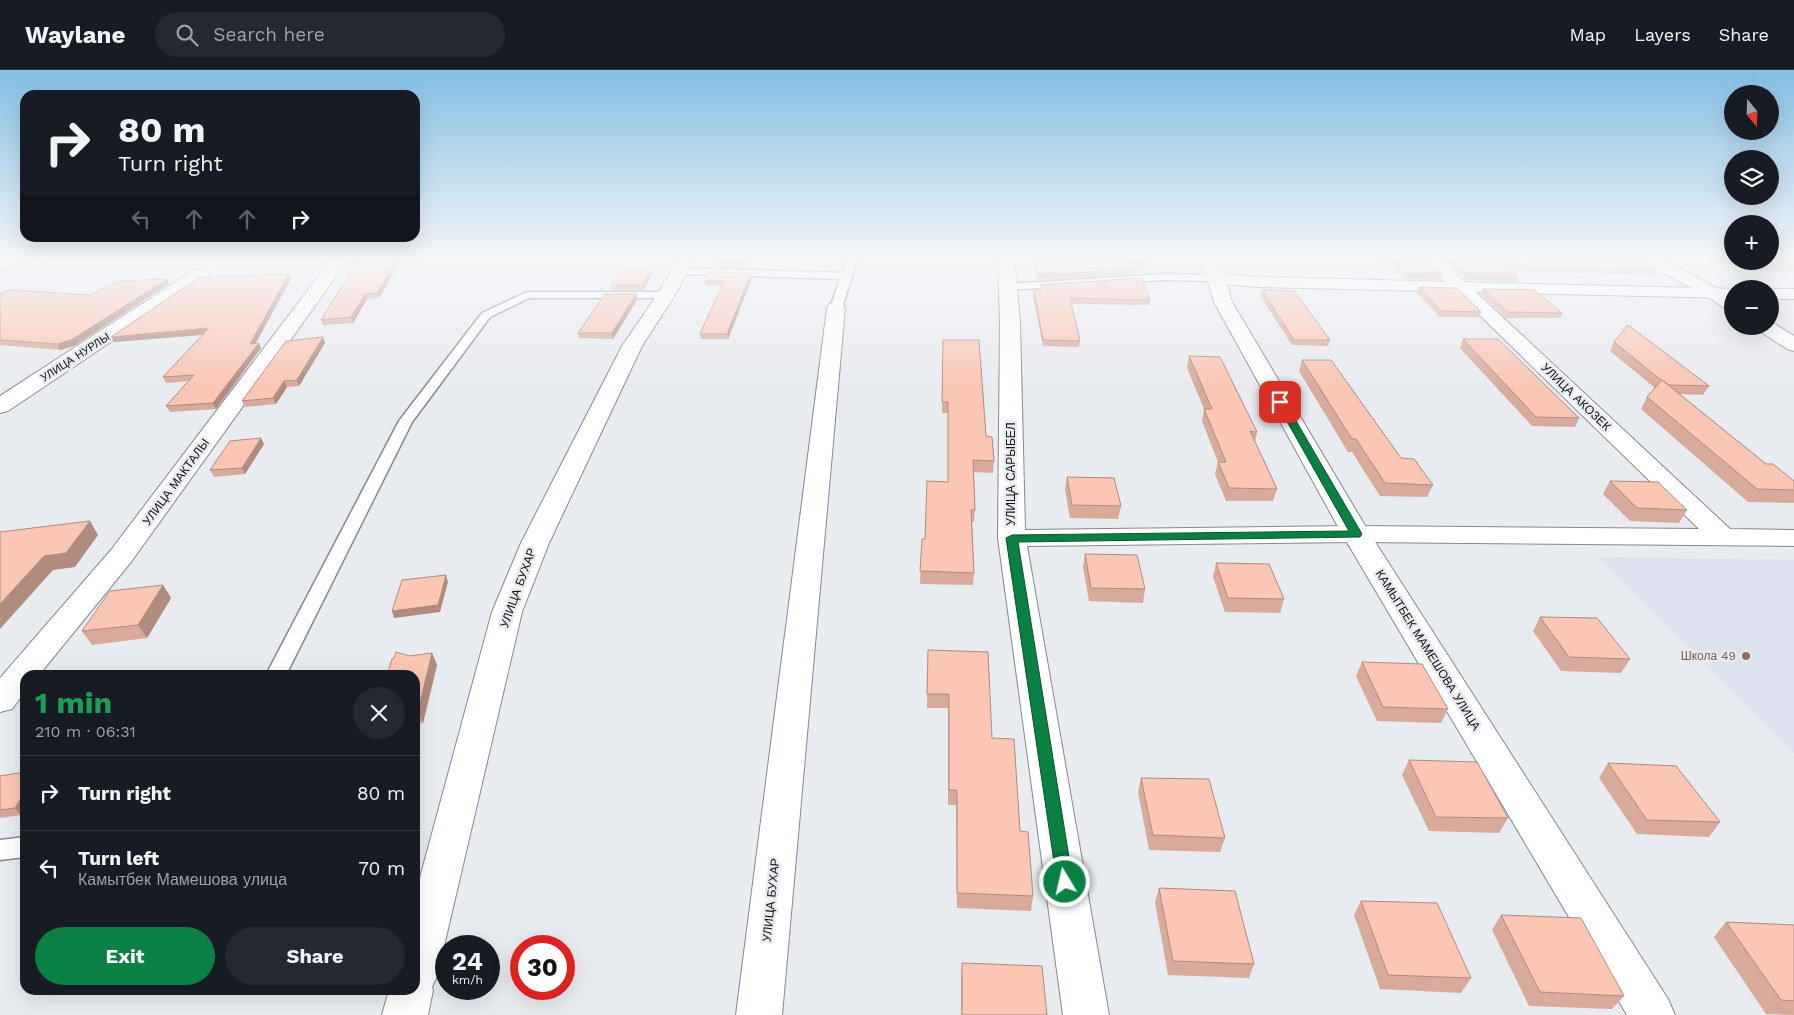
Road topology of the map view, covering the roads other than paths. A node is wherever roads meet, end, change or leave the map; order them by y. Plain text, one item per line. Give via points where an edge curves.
1 (159, 301) edge
2 (309, 301) edge
3 (514, 301) edge
4 (661, 301) edge
5 (839, 301) edge
6 (1008, 301) edge
7 (1224, 301) edge
8 (1476, 301) edge
9 (836, 308) joint
10 (1779, 335) edge
11 (1794, 345) edge
12 (0, 406) edge
13 (1356, 534) junction
14 (1012, 538) junction
15 (1724, 538) junction
16 (1794, 538) edge
17 (25, 670) edge
18 (279, 670) edge
19 (20, 676) edge
20 (0, 700) edge
21 (20, 848) edge
22 (0, 850) edge
23 (420, 956) edge
24 (410, 995) edge
25 (405, 1015) edge
26 (759, 1015) edge
27 (1086, 1015) edge
28 (1652, 1015) edge

1 - 12 street, УЛИЦА НУРЛЫ
2 - 17 street, УЛИЦА МАКТАЛЫ via 121,556
3 - 18 lane via 486,315 406,421
4 - 23 street, УЛИЦА БУХАР via 632,346 535,543 507,612
5 - 9 lane
6 - 14 street, УЛИЦА САРЫБЕЛ
7 - 13 street, КАМЫТБЕК МАМЕШОВА УЛИЦА
8 - 15 street, УЛИЦА АКОЗЕК
9 - 26 street, УЛИЦА БУХАР
10 - 11 street
13 - 14 street
13 - 15 street
13 - 28 street, КАМЫТБЕК МАМЕШОВА УЛИЦА
14 - 27 street, УЛИЦА САРЫБЕЛ
15 - 16 street
19 - 20 street, УЛИЦА МАКТАЛЫ
21 - 22 lane
24 - 25 street

